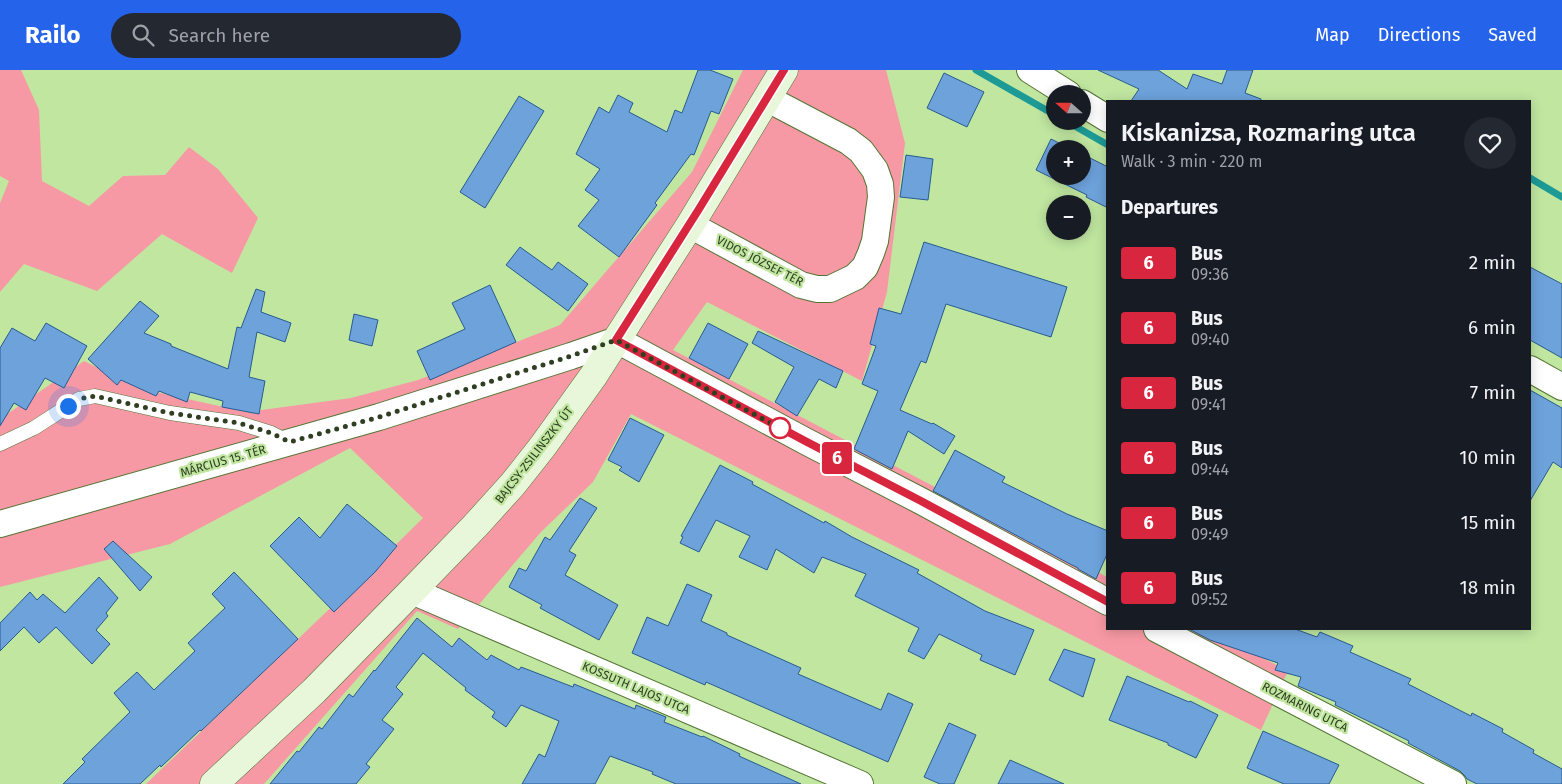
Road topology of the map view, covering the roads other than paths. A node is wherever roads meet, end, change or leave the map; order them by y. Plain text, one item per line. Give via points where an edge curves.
1 (784, 70) edge
2 (1030, 70) edge
3 (1054, 85) edge
4 (768, 99) junction
5 (1091, 109) edge
6 (1106, 118) edge
7 (690, 224) junction
8 (616, 340) junction
9 (1531, 370) edge
10 (1562, 387) edge
11 (290, 442) junction
12 (0, 444) edge
13 (0, 524) edge
14 (412, 591) junction
15 (1106, 601) edge
16 (1159, 630) edge
17 (214, 784) edge
18 (860, 784) edge
19 (1453, 784) edge

1 - 4 main road, BAJCSY-ZSILINSZKY ÚT
2 - 3 street
4 - 7 main road, BAJCSY-ZSILINSZKY ÚT
4 - 7 street, VIDOS JÓZSEF TÉR via 848,141 861,151 875,170 881,197 875,241 864,267 844,283 830,289 817,289
5 - 6 street
7 - 8 main road, BAJCSY-ZSILINSZKY ÚT
8 - 11 street, MÁRCIUS 15. TÉR via 379,417
8 - 14 main road, BAJCSY-ZSILINSZKY ÚT via 513,484
8 - 15 street
9 - 10 street
11 - 12 lane via 239,423 170,413 95,396 79,399 34,428
11 - 13 street, MÁRCIUS 15. TÉR
14 - 17 main road, BAJCSY-ZSILINSZKY ÚT via 314,692
14 - 18 street, KOSSUTH LAJOS UTCA
16 - 19 street, ROZMARING UTCA

